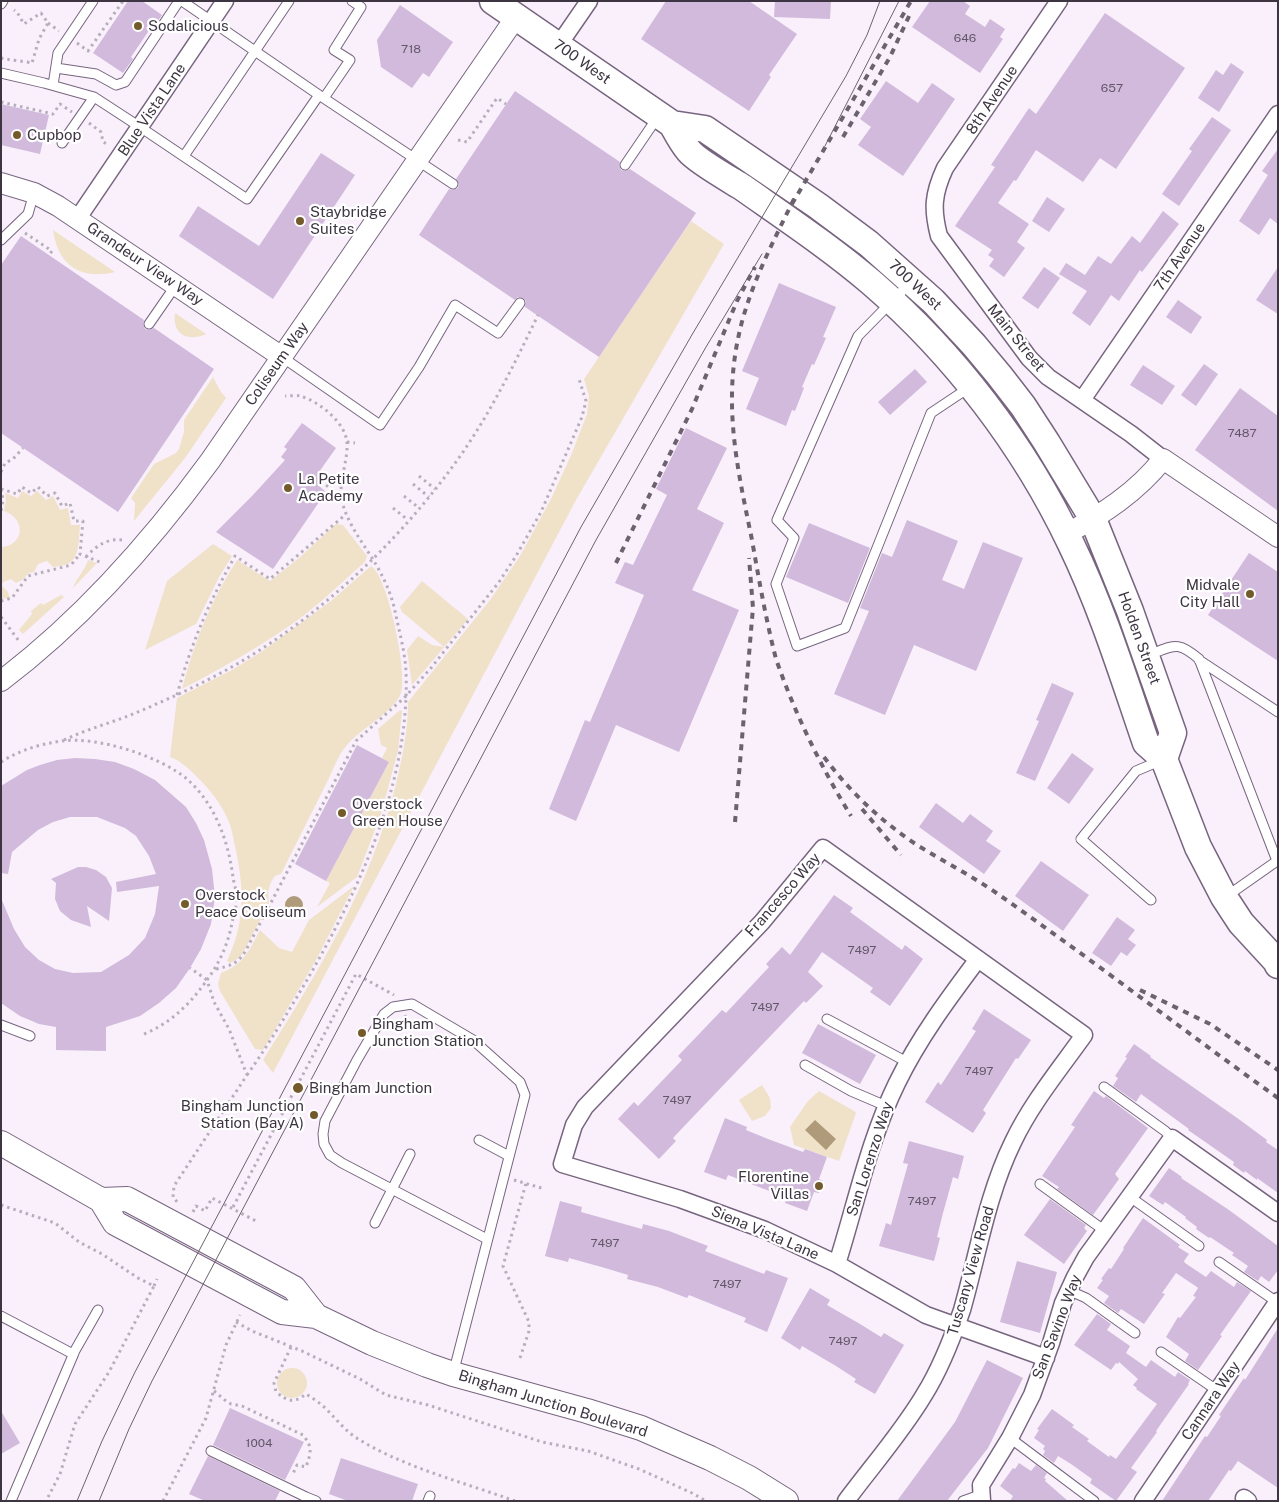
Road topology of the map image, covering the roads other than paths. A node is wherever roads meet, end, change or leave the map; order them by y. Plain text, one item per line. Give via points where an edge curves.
1 (93, 1) edge
2 (180, 1) edge
3 (225, 1) edge
4 (289, 1) edge
5 (352, 1) edge
6 (588, 1) edge
7 (1059, 1) edge
8 (501, 6) edge
9 (212, 22) junction
10 (558, 46) junction
11 (255, 51) junction
12 (56, 68) junction
13 (1, 73) edge
14 (53, 85) junction
15 (322, 96) junction
16 (94, 98) junction
17 (1278, 114) edge
18 (665, 119) junction
19 (140, 127) junction
20 (62, 143) dead end
21 (184, 156) junction
22 (417, 160) junction
23 (625, 165) dead end
24 (1, 183) edge
25 (453, 184) dead end
26 (34, 194) junction
27 (934, 203) joint
28 (78, 218) junction
29 (1, 240) edge
30 (912, 281) junction
31 (176, 285) junction
32 (893, 302) junction
33 (520, 303) dead end
34 (149, 324) dead end
35 (282, 357) junction
36 (971, 386) junction
37 (1082, 400) junction
38 (1163, 459) junction
39 (1093, 519) junction
40 (1066, 534) junction
41 (1277, 534) edge
42 (1146, 656) junction
43 (1199, 660) junction
44 (1, 681) edge
45 (1278, 712) edge
46 (1164, 759) junction
47 (1278, 861) edge
48 (1224, 897) junction
49 (1151, 900) dead end
50 (978, 959) junction
51 (1277, 963) edge
52 (827, 1019) dead end
53 (1, 1025) edge
54 (1084, 1035) joint
55 (30, 1036) dead end
56 (907, 1062) junction
57 (805, 1065) dead end
58 (1104, 1087) dead end
59 (886, 1106) junction
60 (1172, 1138) junction
61 (479, 1140) dead end
62 (1, 1143) edge
63 (410, 1154) dead end
64 (509, 1156) junction
65 (562, 1164) joint
66 (1040, 1184) dead end
67 (392, 1189) junction
68 (1130, 1197) junction
69 (1278, 1213) edge
70 (375, 1223) dead end
71 (1105, 1231) junction
72 (487, 1240) junction
73 (1199, 1246) dead end
74 (1219, 1262) dead end
75 (837, 1264) junction
76 (1068, 1290) junction
77 (1277, 1302) edge
78 (98, 1310) dead end
79 (1, 1316) edge
80 (956, 1327) junction
81 (1135, 1333) dead end
82 (1161, 1352) dead end
83 (74, 1353) junction
84 (1046, 1358) junction
85 (453, 1374) junction
86 (1218, 1391) junction
87 (1010, 1438) junction
88 (210, 1451) dead end
89 (981, 1498) edge
90 (305, 1499) edge
91 (11, 1501) edge
92 (316, 1501) edge
93 (786, 1501) edge
94 (846, 1501) edge
95 (963, 1501) edge
96 (1094, 1501) edge
97 (1144, 1501) edge

1 - 12 lane via 58,53
2 - 9 lane
2 - 12 lane via 125,82 116,85 96,74
3 - 9 street, Blue Vista Lane
4 - 11 lane
5 - 15 lane via 360,7 334,50 350,60
6 - 10 street
7 - 27 street, 8th Avenue via 946,168 937,184
8 - 10 main road, 700 West
8 - 22 street, Coliseum Way
9 - 11 lane
9 - 19 street, Blue Vista Lane
10 - 18 main road, 700 West
11 - 15 lane
11 - 21 lane
12 - 14 lane
13 - 14 lane
14 - 16 lane
15 - 21 lane via 247,199
15 - 22 lane
16 - 19 lane
16 - 20 lane
17 - 37 street, 7th Avenue
18 - 23 lane
18 - 30 main road, 700 West via 706,129 844,226
18 - 32 main road, 700 West via 690,152 827,246
19 - 21 lane
19 - 28 street, Blue Vista Lane
22 - 25 lane
22 - 35 street, Coliseum Way
24 - 26 street, Grandeur View Way
26 - 28 street, Grandeur View Way
26 - 29 lane via 28,214
27 - 37 street, Main Street via 939,236 1028,358 1048,377
28 - 31 street, Grandeur View Way
30 - 32 lane
30 - 39 main road, 700 West via 974,345 1017,398
31 - 34 lane
31 - 35 street, Grandeur View Way
32 - 36 main road, 700 West
32 - 36 lane via 858,336 777,520 794,538 776,584 797,646 845,628 931,413
33 - 35 lane via 498,334 455,305 380,425
35 - 44 street, Coliseum Way via 172,513 137,554 84,610
36 - 40 main road, 700 West via 1013,443
37 - 38 street, Main Street
38 - 39 street via 1133,491
38 - 41 street, Main Street
39 - 40 street
39 - 42 main road, Holden Street
40 - 46 main road, Holden Street via 1093,592 1146,743
42 - 43 lane via 1176,645
42 - 46 main road, Holden Street via 1173,733
43 - 45 lane
43 - 47 lane
46 - 48 main road, Holden Street via 1198,847
46 - 49 lane via 1136,771 1081,839
47 - 48 lane
48 - 51 main road, Holden Street via 1241,923
50 - 54 street, Francesco Way
50 - 56 street, San Lorenzo Way
50 - 65 street, Francesco Way via 823,848 762,922 585,1107 574,1125
52 - 56 lane
53 - 55 lane
54 - 80 street, Tuscany View Road via 1037,1100 1013,1142 996,1186
56 - 59 street, San Lorenzo Way
57 - 59 lane
58 - 60 lane
59 - 75 street, San Lorenzo Way
60 - 68 street, San Savino Way
60 - 69 street
61 - 64 lane
62 - 85 main road, Bingham Junction Boulevard via 101,1200 126,1199 294,1288 316,1316 399,1354
63 - 67 lane
64 - 67 lane via 525,1095 520,1082 473,1040 412,1004 393,1007 384,1014 357,1060 325,1121 323,1134 330,1155
64 - 72 lane
65 - 75 street, Siena Vista Lane via 722,1214
66 - 71 lane
67 - 70 lane
67 - 72 lane
68 - 71 street, San Savino Way
68 - 73 lane
71 - 76 street, San Savino Way
72 - 85 lane
74 - 77 lane
75 - 80 street, Siena Vista Lane via 914,1310
76 - 81 lane via 1086,1298
76 - 84 street, San Savino Way
77 - 86 street, Cannara Way
78 - 83 lane
79 - 83 lane
80 - 84 street, Siena Vista Lane
80 - 94 street, Tuscany View Road via 924,1395
82 - 86 lane
83 - 91 lane
84 - 87 street, San Savino Way
85 - 93 main road, Bingham Junction Boulevard via 587,1411 649,1432 724,1465
86 - 97 street, Cannara Way
87 - 89 street, San Savino Way via 983,1479
87 - 96 lane
88 - 90 lane
89 - 95 lane
90 - 92 lane

